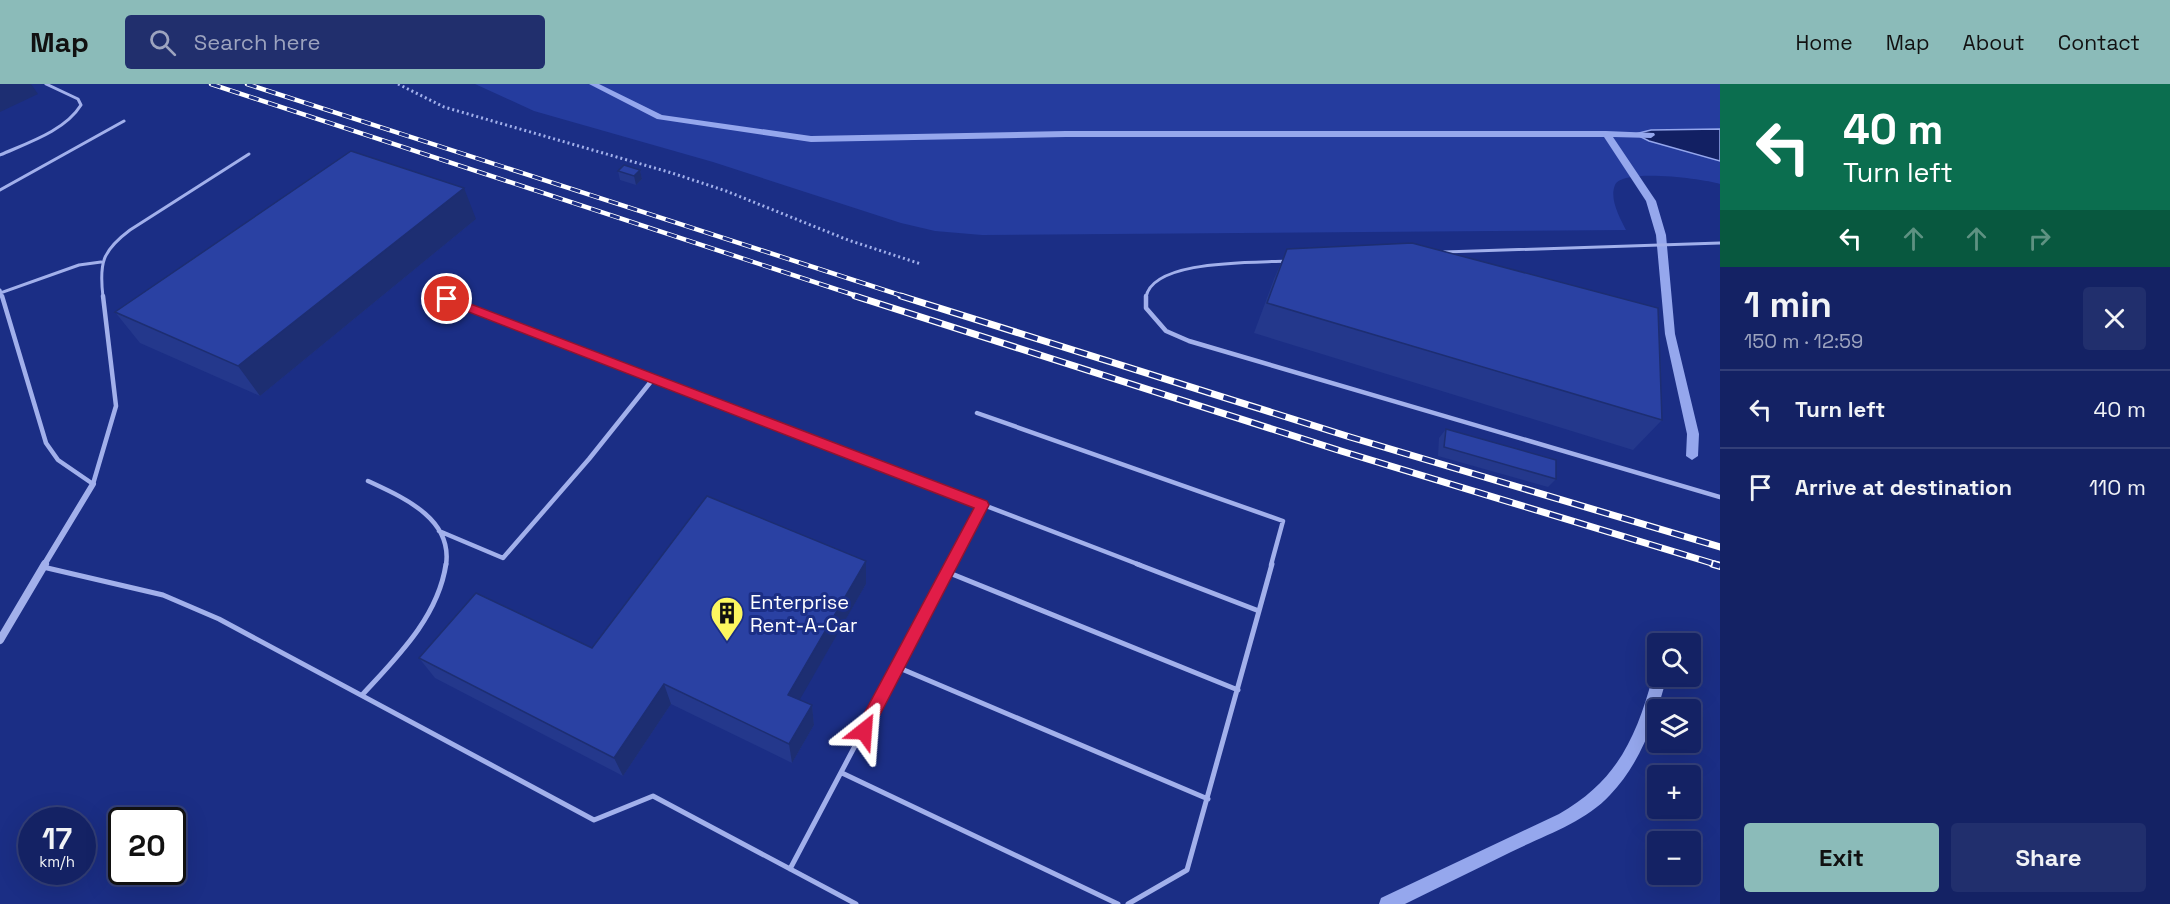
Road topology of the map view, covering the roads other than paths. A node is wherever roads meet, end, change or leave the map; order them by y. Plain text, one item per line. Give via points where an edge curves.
1 (46, 84) edge
2 (124, 121) dead end
3 (249, 154) dead end
4 (0, 155) edge
5 (0, 190) edge
6 (1720, 243) edge
7 (1432, 253) edge
8 (1291, 261) edge
9 (101, 262) junction
10 (0, 292) edge
11 (447, 299) dead end
12 (653, 379) junction
13 (977, 413) dead end
14 (368, 481) dead end
15 (93, 484) junction
16 (1720, 496) edge
17 (982, 505) junction
18 (439, 531) junction
19 (43, 567) junction
20 (947, 572) junction
21 (1259, 611) junction
22 (0, 640) edge
23 (897, 668) junction
24 (1238, 690) junction
25 (363, 694) junction
26 (842, 773) junction
27 (1208, 799) junction
28 (790, 869) junction
29 (856, 904) edge
30 (1118, 904) edge
31 (1128, 904) edge

1 - 4 lane via 78,99 78,112
2 - 5 lane
3 - 9 lane via 121,237
6 - 7 lane
8 - 16 lane via 1173,272 1150,285 1146,308 1167,331 1189,341
9 - 10 lane
9 - 15 lane via 116,406
10 - 15 lane via 46,443 58,460
11 - 12 lane
12 - 17 lane
12 - 18 lane via 503,558
13 - 21 lane via 1283,521
14 - 18 lane via 414,503
15 - 19 street
17 - 20 lane
17 - 21 lane
18 - 25 lane via 446,569 431,613
19 - 22 street
19 - 25 lane via 163,596 219,619
20 - 23 lane
20 - 24 lane
21 - 24 lane
23 - 26 lane
23 - 27 lane
24 - 27 lane
25 - 28 lane via 594,820 653,796
26 - 28 lane
26 - 30 lane
27 - 31 lane via 1187,870
28 - 29 lane

